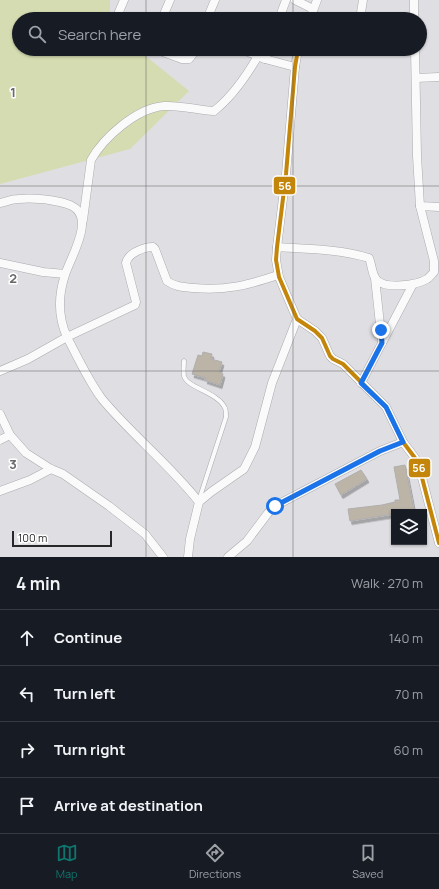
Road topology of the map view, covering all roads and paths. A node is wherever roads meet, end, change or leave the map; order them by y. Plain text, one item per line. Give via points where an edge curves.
1 (124, 0) edge
2 (170, 0) edge
3 (215, 0) edge
4 (286, 0) edge
5 (295, 0) edge
6 (317, 0) edge
7 (363, 0) edge
8 (414, 0) edge
9 (313, 9) junction
10 (119, 12) edge
11 (165, 12) edge
12 (210, 12) edge
13 (282, 12) edge
14 (312, 12) edge
15 (361, 12) edge
16 (414, 12) edge
17 (174, 56) edge
18 (191, 56) edge
19 (297, 56) edge
20 (415, 56) edge
21 (261, 57) joint
22 (295, 66) junction
23 (439, 77) edge
24 (416, 78) junction
25 (0, 203) edge
26 (420, 206) junction
27 (439, 207) edge
28 (82, 222) junction
29 (276, 247) junction
30 (0, 263) edge
31 (65, 274) junction
32 (278, 274) junction
33 (375, 278) junction
34 (412, 284) junction
35 (297, 319) junction
36 (67, 337) junction
37 (382, 343) junction
38 (184, 360) dead end
39 (0, 371) edge
40 (361, 383) junction
41 (0, 414) edge
42 (10, 435) junction
43 (0, 440) edge
44 (403, 442) junction
45 (51, 469) junction
46 (0, 492) edge
47 (199, 502) junction
48 (439, 543) edge
49 (164, 557) edge
50 (188, 557) edge
51 (228, 557) edge

1 - 10 street
2 - 11 street
3 - 12 street
4 - 13 street
5 - 9 street
6 - 9 street
7 - 15 street
8 - 16 street
9 - 14 street
17 - 18 street via 189,59
19 - 22 street
20 - 24 street
21 - 22 street
21 - 28 street via 214,111 163,106 133,118 104,141 91,160
22 - 29 street via 288,158
23 - 24 street
24 - 26 street
25 - 28 street via 17,199 52,200 73,206 80,213
26 - 27 street
26 - 34 street via 434,260 434,272 427,279
28 - 31 street via 77,248
29 - 32 street
29 - 33 street via 346,252 369,258
30 - 31 street
31 - 36 street via 60,314
32 - 35 street
32 - 36 street via 249,285 220,289 178,286 167,281 155,250 149,247 130,255 126,262 135,305
33 - 34 street via 384,284
33 - 37 street
34 - 37 street
35 - 40 street via 315,331 322,338 330,356 343,364
35 - 47 street via 272,384 255,447 244,469
36 - 39 street
36 - 47 street via 101,397
37 - 40 street
38 - 47 lane via 184,377 188,383 220,400 225,408 226,417
40 - 44 street via 386,407
41 - 42 street
42 - 43 street
42 - 45 street via 26,453
44 - 48 street via 420,470
44 - 51 street via 380,451 275,506 247,541
45 - 46 street
45 - 49 street via 76,482 121,515 145,534
47 - 50 street

